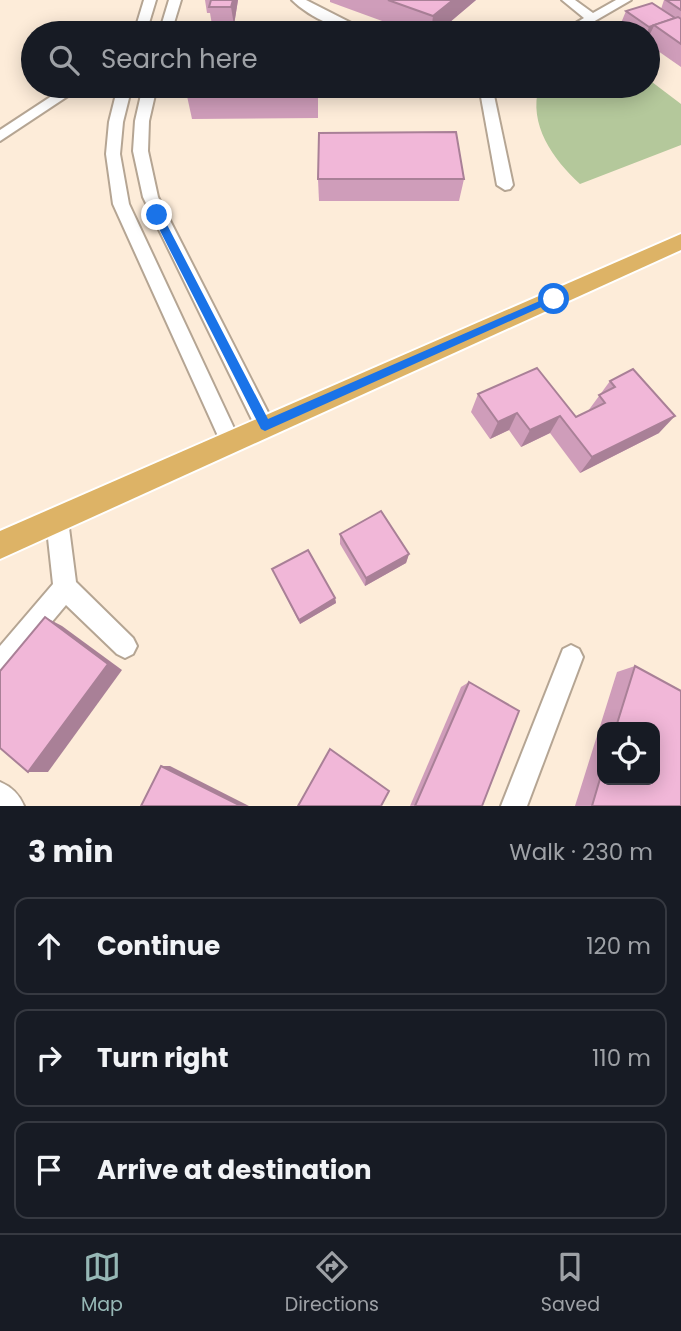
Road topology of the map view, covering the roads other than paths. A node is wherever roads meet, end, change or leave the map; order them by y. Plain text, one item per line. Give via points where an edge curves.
1 (150, 0) edge
2 (175, 0) edge
3 (298, 0) edge
4 (568, 0) edge
5 (625, 0) edge
6 (593, 19) junction
7 (144, 21) edge
8 (169, 21) edge
9 (338, 21) edge
10 (589, 21) edge
11 (58, 98) edge
12 (122, 98) edge
13 (147, 98) edge
14 (487, 98) edge
15 (0, 136) edge
16 (505, 184) dead end
17 (681, 241) edge
18 (265, 426) junction
19 (230, 441) junction
20 (57, 520) junction
21 (0, 536) edge
22 (0, 545) edge
23 (0, 559) edge
24 (65, 588) junction
25 (125, 646) dead end
26 (571, 657) dead end
27 (0, 664) edge
28 (0, 795) edge
29 (11, 806) edge
30 (514, 806) edge

1 - 7 street
2 - 8 street
3 - 9 street
4 - 6 street
5 - 6 street
6 - 10 street
11 - 15 street
12 - 19 street via 112,142 117,195
13 - 18 street via 139,136 146,189
14 - 16 street
17 - 18 main road
18 - 19 main road
19 - 20 main road
20 - 21 main road
20 - 22 main road
20 - 23 main road
20 - 24 street
24 - 25 street
24 - 27 street
26 - 30 street
28 - 29 street

